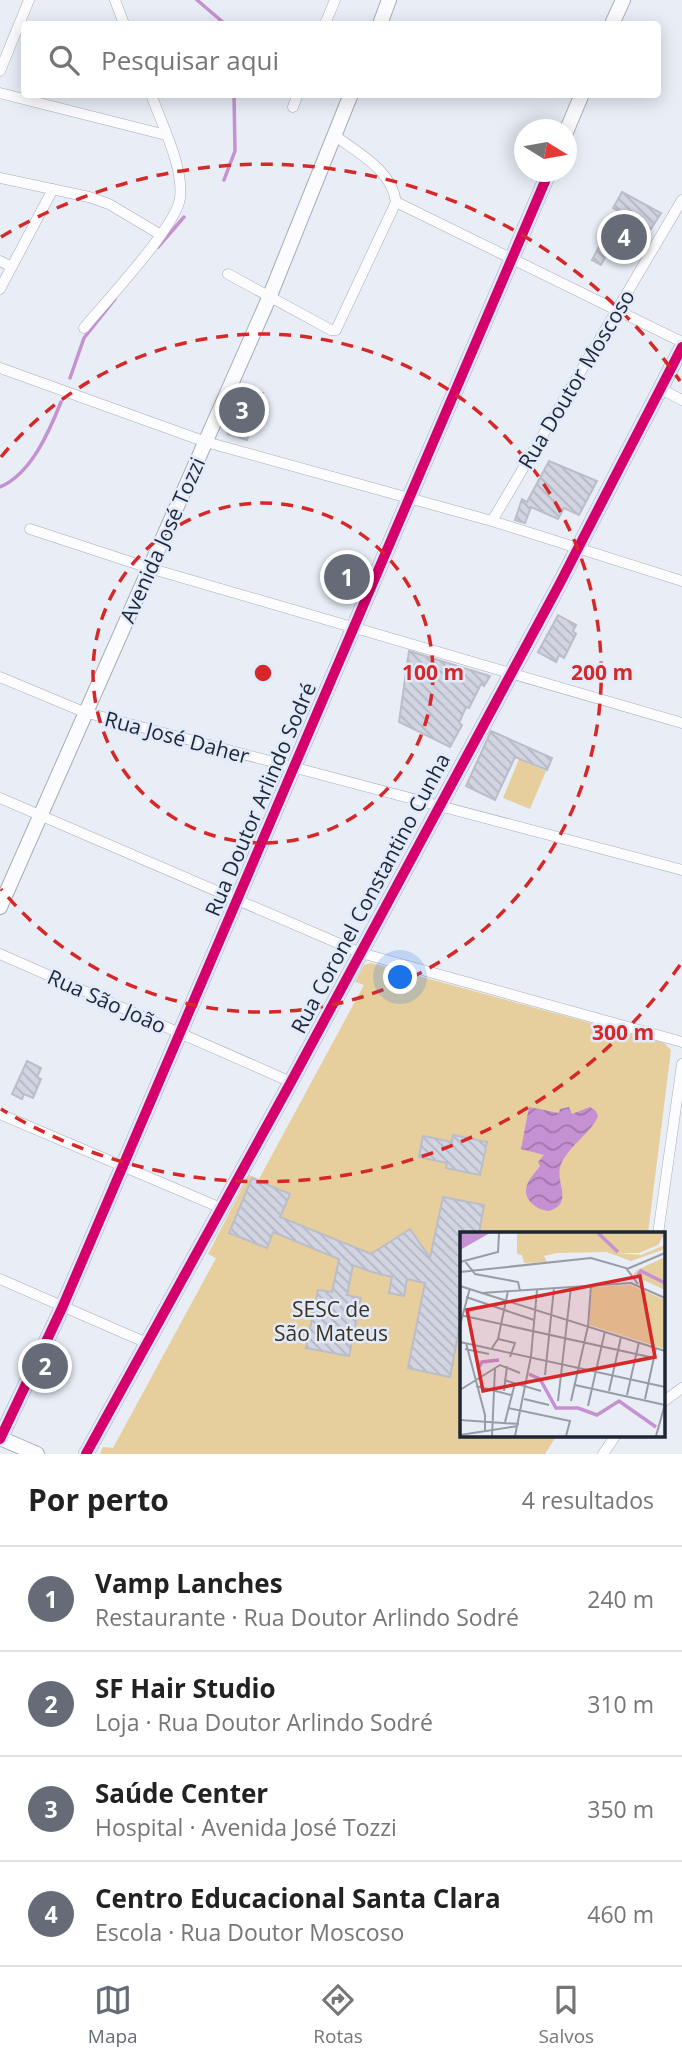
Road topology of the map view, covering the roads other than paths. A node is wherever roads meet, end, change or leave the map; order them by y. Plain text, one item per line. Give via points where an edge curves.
1 (29, 0) edge
2 (115, 0) edge
3 (335, 0) edge
4 (389, 0) edge
5 (623, 0) edge
6 (123, 21) edge
7 (326, 21) edge
8 (381, 21) edge
9 (613, 21) edge
10 (0, 71) edge
11 (0, 93) edge
12 (152, 98) edge
13 (296, 98) edge
14 (349, 98) edge
15 (580, 98) edge
16 (293, 107) dead end
17 (571, 119) edge
18 (166, 135) junction
19 (334, 135) junction
20 (0, 178) edge
21 (546, 182) edge
22 (53, 189) junction
23 (682, 200) edge
24 (396, 202) junction
25 (161, 235) junction
26 (512, 258) junction
27 (0, 261) edge
28 (12, 267) junction
29 (228, 274) dead end
30 (0, 289) edge
31 (269, 298) junction
32 (616, 311) junction
33 (84, 327) dead end
34 (682, 342) edge
35 (682, 347) edge
36 (0, 368) edge
37 (662, 389) junction
38 (682, 400) edge
39 (206, 442) junction
40 (408, 497) junction
41 (492, 522) junction
42 (30, 529) dead end
43 (578, 548) junction
44 (149, 568) junction
45 (682, 581) edge
46 (354, 626) junction
47 (509, 674) junction
48 (0, 677) edge
49 (84, 712) junction
50 (682, 723) edge
51 (293, 768) junction
52 (0, 798) edge
53 (440, 804) junction
54 (41, 816) junction
55 (682, 870) edge
56 (237, 901) junction
57 (0, 907) edge
58 (360, 953) junction
59 (0, 954) edge
60 (180, 1033) junction
61 (682, 1042) edge
62 (682, 1064) edge
63 (291, 1082) junction
64 (0, 1114) edge
65 (122, 1166) junction
66 (221, 1208) junction
67 (658, 1232) edge
68 (0, 1279) edge
69 (62, 1308) junction
70 (147, 1343) junction
71 (682, 1388) edge
72 (664, 1401) edge
73 (615, 1436) edge
74 (0, 1438) edge
75 (37, 1454) edge
76 (86, 1454) edge
77 (603, 1454) edge

1 - 10 street
2 - 6 street
3 - 7 street
4 - 8 street
5 - 9 street
11 - 18 street
12 - 18 street
13 - 16 street
14 - 19 street, Avenida José Tozzi
15 - 17 street
18 - 25 street via 179,175 180,199
19 - 24 street via 386,175
19 - 31 street, Avenida José Tozzi
20 - 22 street
21 - 26 street, Rua Doutor Arlindo Sodré
22 - 25 street via 109,204
22 - 28 street
23 - 32 street, Rua Doutor Moscoso
24 - 26 street
24 - 31 street via 338,328 333,331
25 - 33 street
26 - 32 street
26 - 40 street, Rua Doutor Arlindo Sodré
27 - 28 street
28 - 30 street
29 - 31 street
31 - 39 street, Avenida José Tozzi
32 - 34 street
32 - 41 street, Rua Doutor Moscoso
35 - 37 street, Rua Coronel Constantino Cunha
36 - 39 street
37 - 38 street
37 - 43 street, Rua Coronel Constantino Cunha
39 - 40 street
39 - 44 street, Avenida José Tozzi
40 - 41 street
40 - 46 street, Rua Doutor Arlindo Sodré
41 - 43 street
42 - 44 street
43 - 45 street
43 - 47 street, Rua Coronel Constantino Cunha
44 - 46 street
44 - 49 street, Avenida José Tozzi
46 - 47 street
46 - 51 street, Rua Doutor Arlindo Sodré
47 - 50 street
47 - 53 street, Rua Coronel Constantino Cunha
48 - 49 street, Rua José Daher
49 - 51 street, Rua José Daher
49 - 54 street, Avenida José Tozzi
51 - 53 street, Rua José Daher
51 - 56 street, Rua Doutor Arlindo Sodré
52 - 54 street
53 - 55 street, Rua José Daher
53 - 58 street, Rua Coronel Constantino Cunha
54 - 56 street
54 - 57 street, Avenida José Tozzi
56 - 58 street
56 - 60 street, Rua Doutor Arlindo Sodré
58 - 61 street
58 - 63 street, Rua Coronel Constantino Cunha
59 - 60 street, Rua São João
60 - 63 street, Rua São João
60 - 65 street, Rua Doutor Arlindo Sodré
62 - 67 street
63 - 66 street, Rua Coronel Constantino Cunha
64 - 65 street
65 - 66 street
65 - 69 street, Rua Doutor Arlindo Sodré
66 - 70 street, Rua Coronel Constantino Cunha
68 - 69 street
69 - 70 street
69 - 74 street, Rua Doutor Arlindo Sodré
70 - 76 street, Rua Coronel Constantino Cunha
71 - 72 street
73 - 77 street
74 - 75 street

